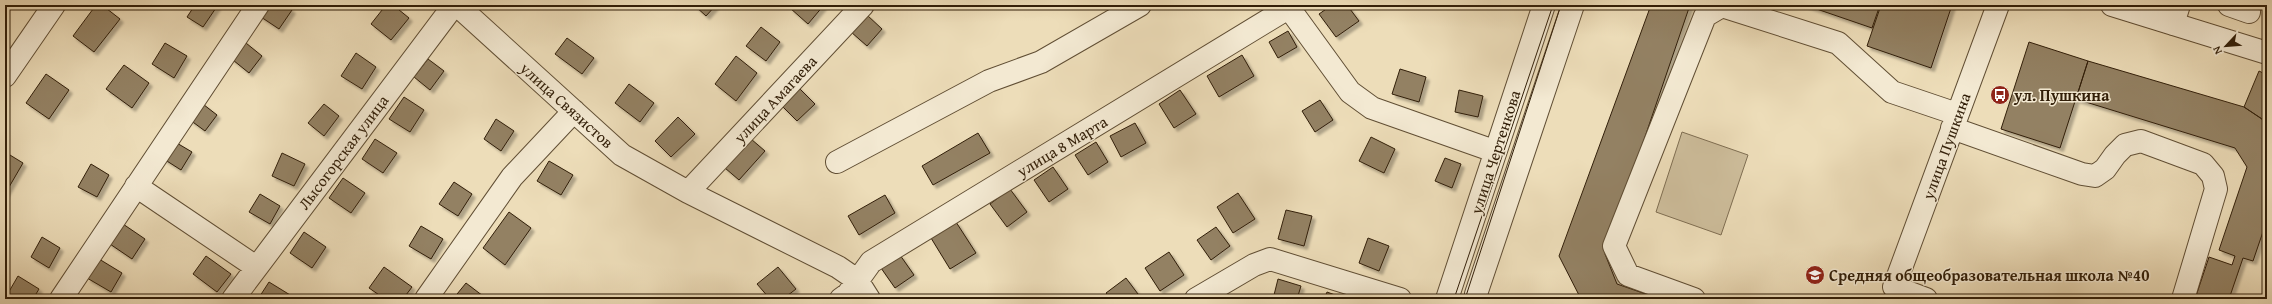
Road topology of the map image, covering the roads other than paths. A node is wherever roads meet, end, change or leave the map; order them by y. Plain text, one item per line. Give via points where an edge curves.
1 (54, 5) edge
2 (258, 5) edge
3 (456, 5) edge
4 (863, 5) edge
5 (1140, 5) edge
6 (1544, 5) edge
7 (1573, 5) edge
8 (1998, 5) edge
9 (2112, 5) edge
10 (1291, 6) edge
11 (2176, 14) edge
12 (2267, 53) edge
13 (5, 76) edge
14 (574, 111) junction
15 (1954, 121) junction
16 (1494, 151) junction
17 (837, 162) dead end
18 (136, 186) junction
19 (688, 192) junction
20 (256, 267) junction
21 (857, 280) junction
22 (1449, 293) edge
23 (1483, 297) edge
24 (61, 299) edge
25 (233, 299) edge
26 (426, 299) edge
27 (841, 299) edge
28 (869, 299) edge
29 (1196, 299) edge
30 (1400, 299) edge
31 (1694, 299) edge
32 (1926, 299) edge
33 (2183, 299) edge

1 - 13 street
2 - 18 street
3 - 14 street, улица Связистов
3 - 20 street, Лысогорская улица
4 - 19 street, улица Амагаева
5 - 17 street via 1040,62 989,81
6 - 16 street, улица Чертенкова
7 - 23 street
8 - 15 street, улица Пушкина
9 - 11 street
10 - 16 street via 1350,92 1366,104
10 - 21 street, улица 8 Марта via 871,262
11 - 12 street
14 - 19 street, улица Связистов via 622,155
14 - 26 street via 512,177
15 - 31 street via 1892,92 1838,43 1722,6 1705,16 1614,246 1628,276
15 - 32 street, улица Пушкина via 1894,287
15 - 33 street via 2082,174 2095,176 2105,170 2125,145 2141,141 2203,164 2213,176 2216,189
16 - 22 street, улица Чертенкова
18 - 20 street
18 - 24 street
19 - 21 street, улица Связистов via 838,267
20 - 25 street, Лысогорская улица
21 - 27 street, улица 8 Марта via 848,294
21 - 28 street
22 - 23 street
29 - 30 street via 1254,265 1270,259

